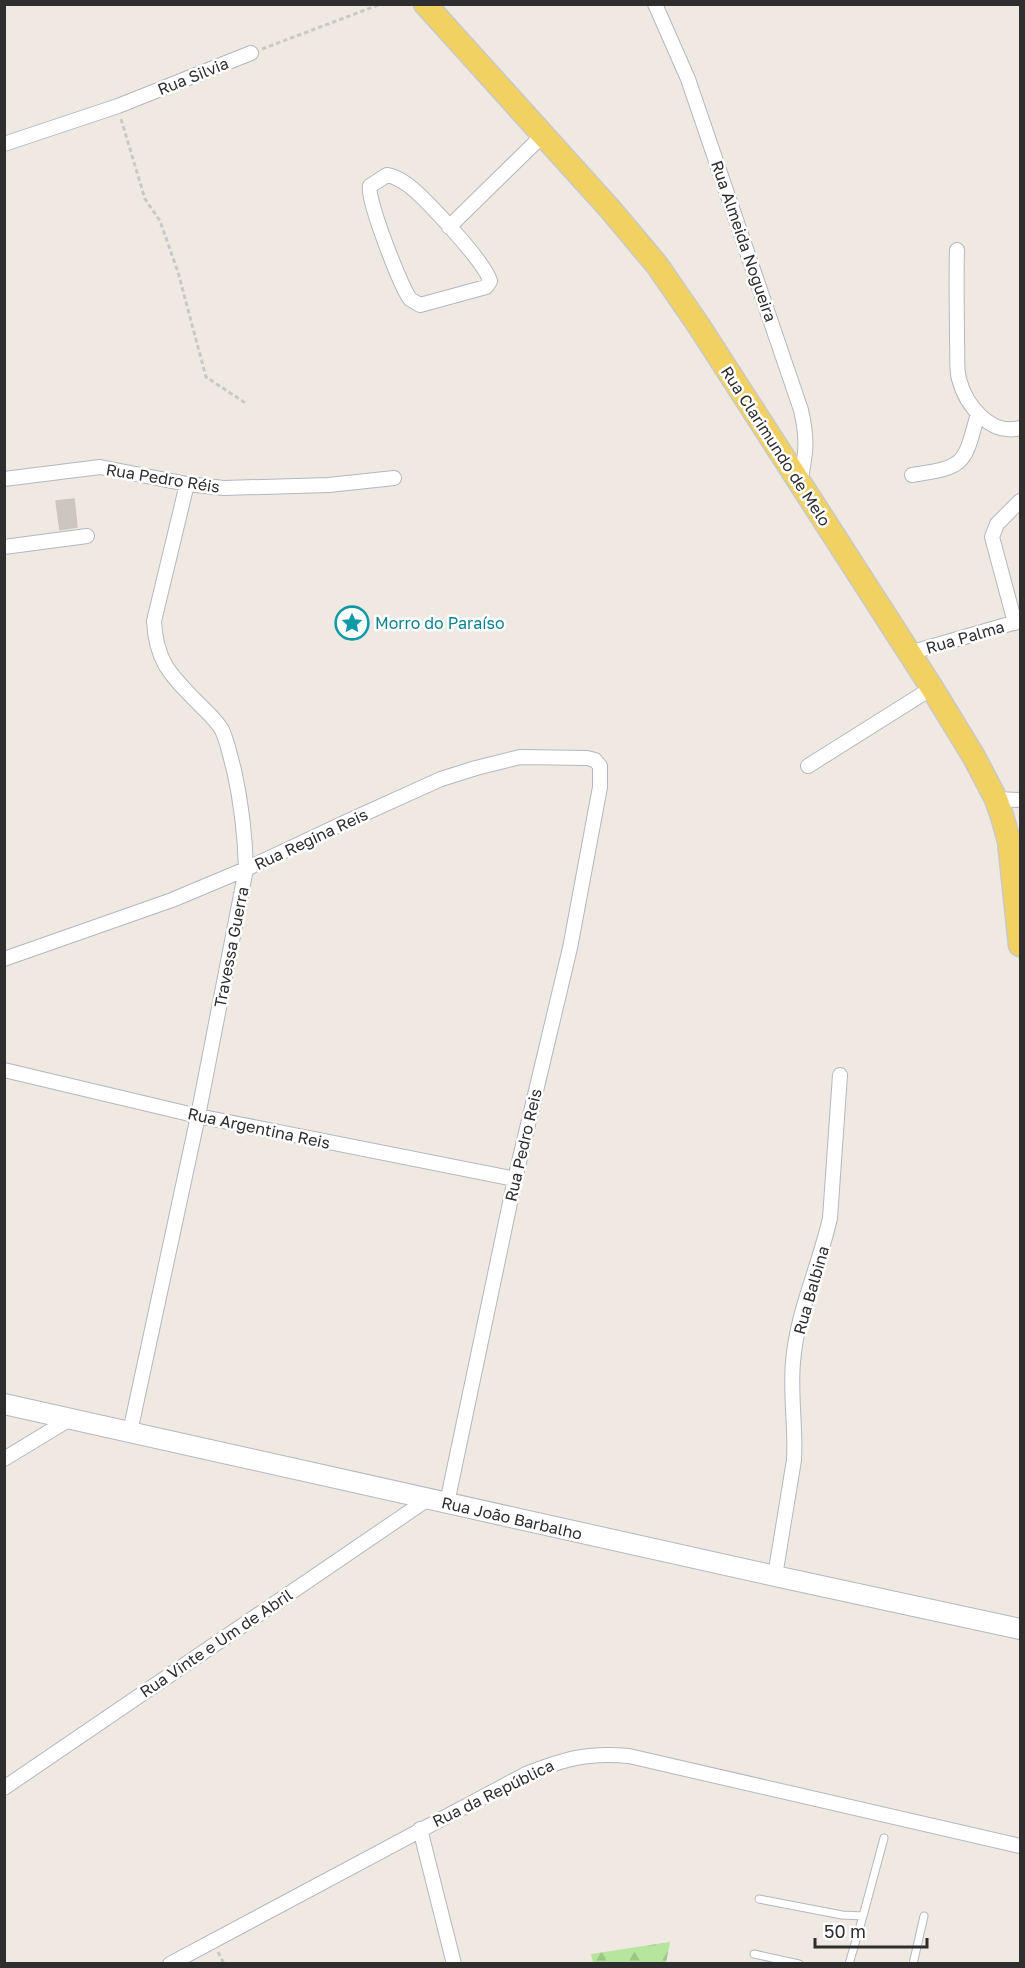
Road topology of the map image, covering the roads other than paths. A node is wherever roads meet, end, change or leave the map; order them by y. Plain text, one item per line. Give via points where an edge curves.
1 (425, 4) edge
2 (655, 4) edge
3 (251, 53) road end
4 (542, 136) junction
5 (4, 144) edge
6 (448, 227) junction
7 (957, 250) dead end
8 (978, 414) junction
9 (1020, 428) edge
10 (912, 475) dead end
11 (394, 478) dead end
12 (4, 479) edge
13 (187, 483) junction
14 (800, 483) junction
15 (1020, 501) edge
16 (87, 536) dead end
17 (4, 548) edge
18 (1018, 622) edge
19 (909, 653) junction
20 (932, 688) junction
21 (808, 766) dead end
22 (600, 787) joint
23 (996, 799) junction
24 (1020, 800) edge
25 (246, 870) junction
26 (1020, 945) edge
27 (4, 959) edge
28 (4, 1070) edge
29 (840, 1075) dead end
30 (198, 1116) junction
31 (514, 1179) junction
32 (4, 1404) edge
33 (70, 1419) junction
34 (130, 1432) junction
35 (4, 1459) edge
36 (437, 1501) junction
37 (775, 1576) junction
38 (1020, 1629) edge
39 (4, 1788) edge
40 (420, 1829) junction
41 (884, 1838) dead end
42 (1020, 1846) edge
43 (759, 1899) dead end
44 (863, 1916) junction
45 (924, 1916) dead end
46 (754, 1954) dead end
47 (170, 1964) edge
48 (454, 1964) edge
49 (799, 1964) edge
50 (849, 1964) edge
51 (913, 1964) edge

1 - 4 main road, Rua Clarimundo de Melo
2 - 14 street, Rua Almeida Nogueira via 688,79 801,410 807,450
3 - 5 street, Rua Silvia via 118,106
4 - 6 street
4 - 14 main road, Rua Clarimundo de Melo via 657,265
6 - 6 street via 400,180 387,176 368,189 406,295 416,305 479,291 488,284 485,271
7 - 8 street via 958,378
8 - 9 street via 999,429
8 - 10 street via 968,449 960,461 953,467
11 - 13 street, Rua Pedro Réis via 253,488
12 - 13 street, Rua Pedro Réis via 100,467
13 - 25 street, Travessa Guerra via 154,621 155,642 168,670 221,729 228,746 245,829
14 - 19 main road, Rua Clarimundo de Melo
15 - 18 street via 997,524 992,537
16 - 17 street
18 - 19 street, Rua Palma
19 - 20 main road, Rua Clarimundo de Melo
20 - 21 street
20 - 23 main road, Rua Clarimundo de Melo
22 - 25 street, Rua Regina Reis via 600,766 596,760 578,756 497,762 441,779
22 - 31 street, Rua Pedro Reis via 570,948
23 - 24 street
23 - 26 main road, Rua Clarimundo de Melo via 1009,842
25 - 27 street, Rua Regina Reis
25 - 30 street, Travessa Guerra
28 - 30 street, Rua Argentina Reis
29 - 37 street, Rua Balbina via 830,1218 801,1316 793,1361 794,1460
30 - 31 street, Rua Argentina Reis
30 - 34 street, Travessa Guerra
31 - 36 street, Rua Pedro Reis
32 - 33 street, Rua João Barbalho
33 - 34 street, Rua João Barbalho
33 - 35 street
34 - 36 street, Rua João Barbalho
36 - 37 street, Rua João Barbalho
36 - 39 street, Rua Vinte e Um de Abril
37 - 38 street, Rua João Barbalho
40 - 42 street, Rua da República via 557,1761 604,1754 629,1756
40 - 47 street, Rua da República
40 - 48 street
41 - 44 lane
43 - 44 lane
44 - 50 lane
45 - 51 lane
46 - 49 lane

